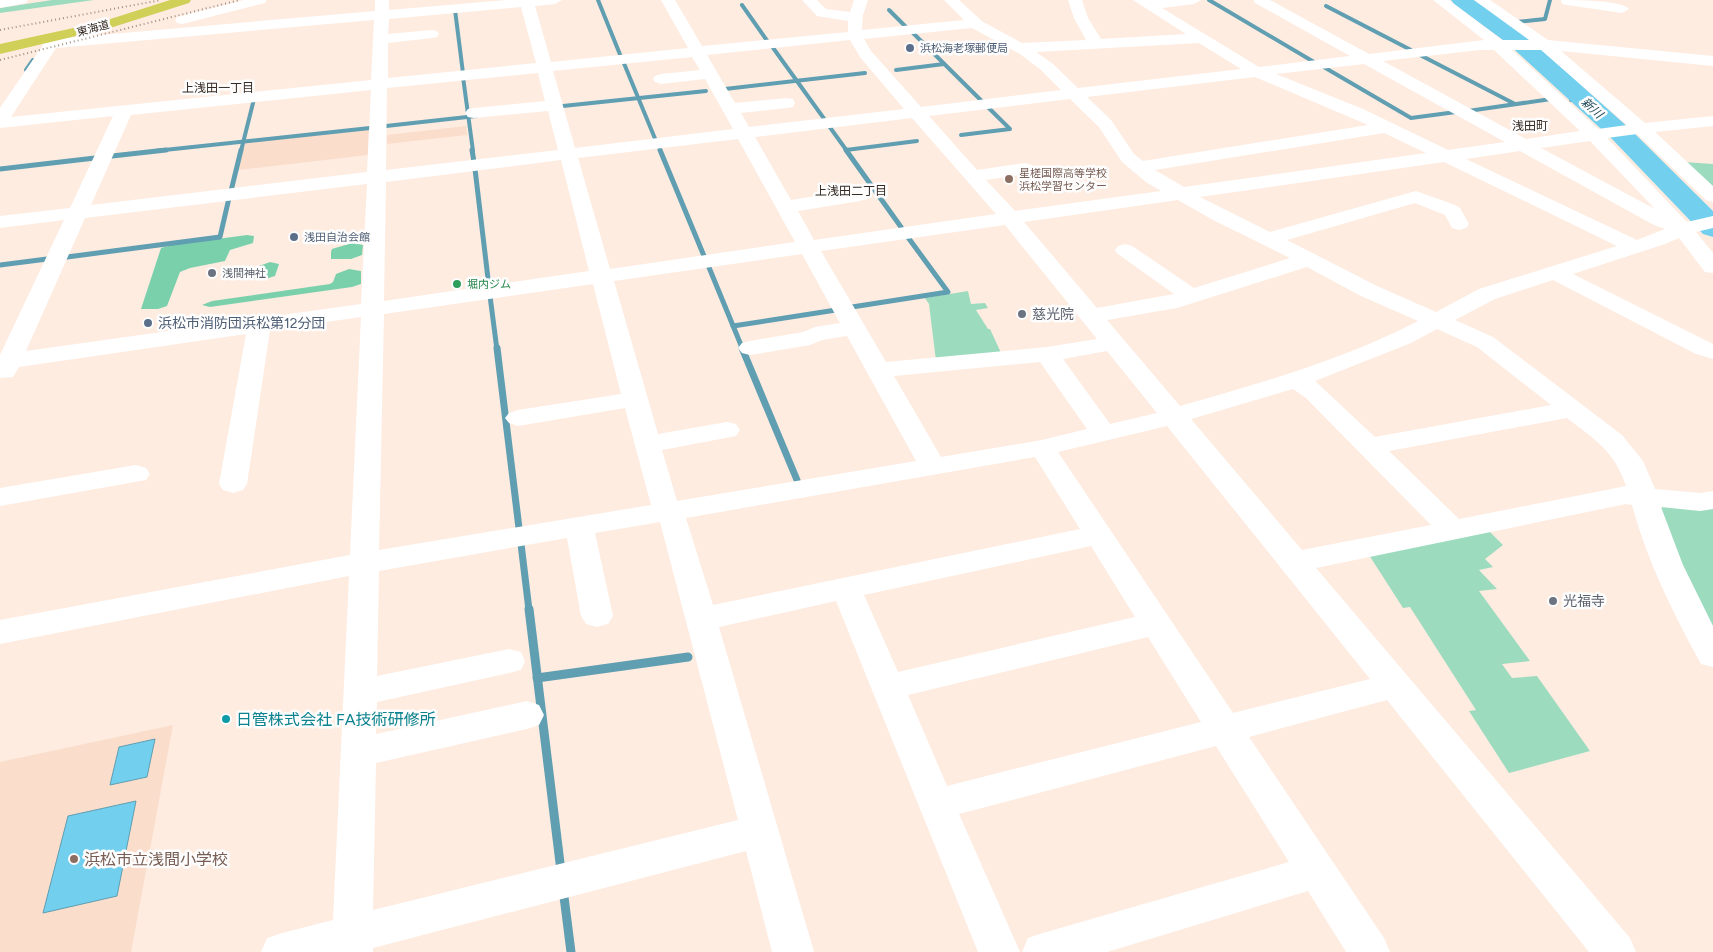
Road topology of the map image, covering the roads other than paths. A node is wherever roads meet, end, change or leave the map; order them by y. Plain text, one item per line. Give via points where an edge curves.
1 (21, 0) edge
2 (166, 0) edge
3 (184, 0) edge
4 (260, 0) edge
5 (555, 0) edge
6 (668, 0) edge
7 (809, 0) edge
8 (951, 0) edge
9 (1075, 0) edge
10 (1194, 0) edge
11 (1260, 0) edge
12 (1440, 0) edge
13 (1482, 0) edge
14 (526, 1) edge
15 (1567, 1) edge
16 (1144, 2) edge
17 (0, 4) edge
18 (1623, 4) edge
19 (382, 8) edge
20 (857, 17) edge
21 (975, 23) junction
22 (432, 34) dead end
23 (131, 37) junction
24 (1203, 38) junction
25 (381, 39) junction
26 (47, 42) junction
27 (0, 43) edge
28 (1096, 44) junction
29 (1500, 44) junction
30 (1542, 44) junction
31 (0, 48) edge
32 (1020, 48) junction
33 (697, 51) junction
34 (1614, 51) junction
35 (1366, 58) junction
36 (1713, 61) edge
37 (544, 67) junction
38 (1257, 72) junction
39 (710, 74) junction
40 (661, 79) dead end
41 (379, 84) junction
42 (1076, 93) junction
43 (17, 95) junction
44 (0, 97) edge
45 (787, 102) dead end
46 (555, 105) junction
47 (730, 109) junction
48 (125, 110) junction
49 (916, 112) junction
50 (474, 113) dead end
51 (1713, 121) edge
52 (0, 122) edge
53 (1386, 126) junction
54 (1638, 129) junction
55 (744, 133) junction
56 (1598, 135) junction
57 (1523, 145) junction
58 (568, 154) junction
59 (1448, 156) junction
60 (1138, 167) junction
61 (1025, 169) dead end
62 (972, 176) junction
63 (376, 177) junction
64 (1180, 193) junction
65 (860, 195) dead end
66 (1713, 196) edge
67 (786, 207) junction
68 (78, 213) junction
69 (1009, 217) junction
70 (0, 222) edge
71 (1713, 222) edge
72 (1459, 224) dead end
73 (1686, 228) junction
74 (1269, 239) junction
75 (808, 246) junction
76 (1635, 248) junction
77 (1161, 253) dead end
78 (1309, 259) junction
79 (1713, 267) edge
80 (1555, 273) junction
81 (602, 276) junction
82 (1191, 296) junction
83 (372, 308) junction
84 (1091, 316) junction
85 (1437, 321) junction
86 (259, 325) junction
87 (854, 328) junction
88 (1114, 343) junction
89 (750, 348) dead end
90 (1713, 352) edge
91 (1047, 354) junction
92 (5, 361) edge
93 (879, 370) junction
94 (0, 380) edge
95 (1297, 380) junction
96 (635, 399) junction
97 (1572, 409) junction
98 (1175, 416) junction
99 (518, 418) dead end
100 (726, 430) dead end
101 (1103, 433) junction
102 (648, 444) junction
103 (1369, 446) junction
104 (1042, 448) junction
105 (933, 467) junction
106 (136, 474) dead end
107 (233, 484) dead end
108 (1642, 495) junction
109 (0, 496) edge
110 (1713, 500) edge
111 (668, 510) junction
112 (579, 526) junction
113 (1453, 530) junction
114 (1098, 535) junction
115 (1295, 562) junction
116 (364, 563) junction
117 (846, 588) junction
118 (597, 616) dead end
119 (701, 619) junction
120 (1156, 624) junction
121 (0, 632) edge
122 (1713, 655) edge
123 (509, 661) dead end
124 (1396, 685) junction
125 (887, 686) junction
126 (361, 692) junction
127 (527, 714) dead end
128 (1225, 730) junction
129 (359, 752) junction
130 (937, 804) junction
131 (760, 831) junction
132 (1317, 871) junction
133 (353, 943) edge
134 (282, 952) edge
135 (793, 952) edge
136 (999, 952) edge
137 (1043, 952) edge
138 (1369, 952) edge
139 (1615, 952) edge

1 - 17 street
2 - 27 highway, 東海道 via 96,22
3 - 26 highway, 東海道
4 - 23 street via 135,32
5 - 14 street
6 - 33 street
7 - 20 street via 822,13
8 - 21 street
9 - 28 street
10 - 16 street
11 - 35 street
12 - 29 street
13 - 30 street via 1517,22
14 - 19 street
14 - 37 street
15 - 18 street
16 - 24 street
18 - 34 street
19 - 23 street
19 - 25 street
20 - 21 street
20 - 33 street
20 - 49 street via 865,54
21 - 32 street
22 - 25 street
23 - 26 street
24 - 28 street
24 - 38 street
25 - 41 street
26 - 31 highway, 東海道
26 - 43 street
28 - 32 street
29 - 30 street
29 - 35 street
29 - 56 street
30 - 34 street
30 - 54 street
32 - 42 street
33 - 37 street
33 - 39 street
34 - 36 street
35 - 38 street
35 - 57 street
37 - 41 street
37 - 46 street
38 - 42 street
38 - 53 street
39 - 40 street
39 - 47 street
41 - 48 street
41 - 63 street
42 - 49 street
42 - 60 street
43 - 44 street
43 - 52 street
45 - 47 street
46 - 50 street
46 - 58 street
47 - 55 street
48 - 52 street
48 - 68 street
49 - 55 street
49 - 62 street
51 - 54 street
53 - 59 street
53 - 60 street
54 - 56 street
54 - 66 street
55 - 58 street
55 - 67 street
56 - 57 street
56 - 73 street
57 - 59 street
57 - 73 street via 1659,220
58 - 63 street
58 - 81 street
59 - 64 street
59 - 76 street
60 - 64 street
61 - 62 street
62 - 69 street
63 - 68 street
63 - 83 street
64 - 69 street
64 - 74 street
65 - 67 street
67 - 75 street
68 - 70 street
68 - 92 street
69 - 75 street
69 - 84 street
71 - 73 street
72 - 74 street via 1453,212 1416,197
73 - 76 street
73 - 79 street
74 - 78 street
75 - 81 street
75 - 87 street
76 - 80 street
77 - 82 street via 1132,255
78 - 82 street
78 - 85 street via 1369,291
80 - 85 street via 1488,294
80 - 90 street
81 - 83 street
81 - 96 street
82 - 84 street via 1169,303
83 - 86 street
83 - 116 street
84 - 88 street
85 - 95 street via 1362,356
85 - 97 street via 1491,346
86 - 92 street
86 - 107 street
87 - 89 street
87 - 93 street
88 - 91 street
88 - 98 street
91 - 93 street
91 - 101 street
92 - 94 street
93 - 105 street
95 - 98 street
95 - 103 street via 1315,393
96 - 99 street
96 - 102 street
97 - 103 street
97 - 108 street via 1627,454
98 - 101 street
98 - 115 street
100 - 102 street
101 - 104 street
102 - 111 street
103 - 113 street
104 - 105 street
104 - 114 street
105 - 111 street
106 - 109 street
108 - 110 street via 1700,502
108 - 113 street via 1626,495
108 - 122 street via 1672,574
111 - 112 street
111 - 119 street via 674,520
112 - 116 street
112 - 118 street
113 - 115 street
114 - 117 street
114 - 120 street
115 - 124 street
116 - 121 street
116 - 126 street
117 - 119 street
117 - 125 street
119 - 131 street
120 - 125 street
120 - 128 street
123 - 126 street
124 - 128 street
124 - 139 street
125 - 130 street
126 - 129 street
127 - 129 street
128 - 130 street
128 - 132 street
129 - 133 street
130 - 136 street
131 - 133 street via 559,882
131 - 135 street
132 - 137 street
132 - 138 street
133 - 134 street

